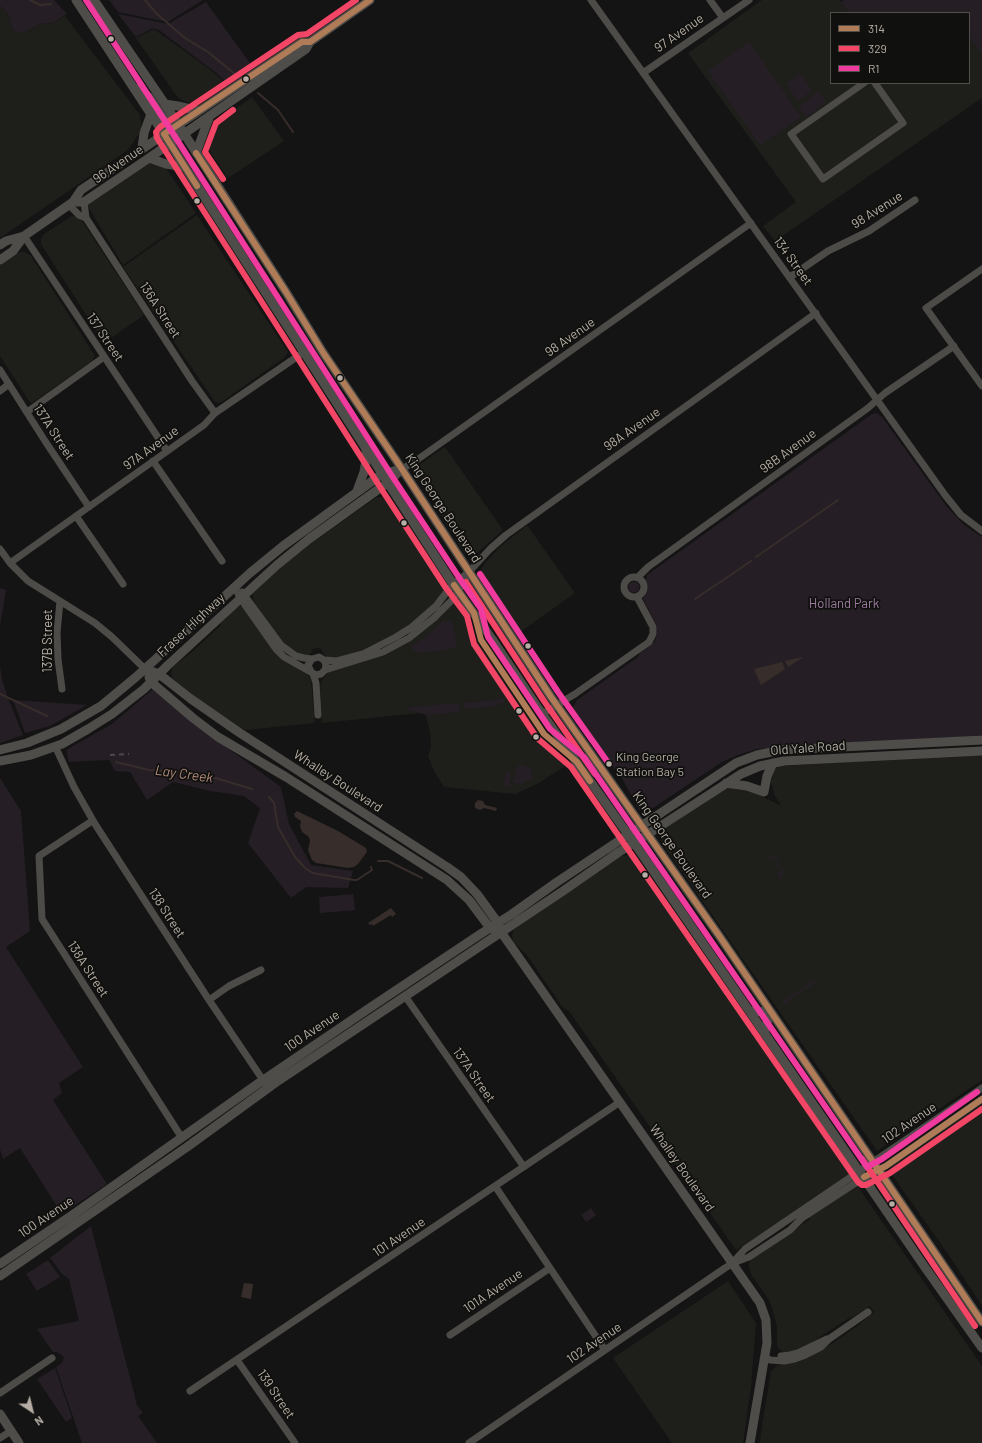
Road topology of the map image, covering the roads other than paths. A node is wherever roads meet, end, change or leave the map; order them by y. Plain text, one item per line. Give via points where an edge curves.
1 (76, 0) edge
2 (94, 0) edge
3 (370, 0) edge
4 (591, 0) edge
5 (710, 0) edge
6 (749, 0) edge
7 (723, 18) junction
8 (310, 42) junction
9 (643, 73) junction
10 (863, 84) edge
11 (876, 84) edge
12 (132, 86) junction
13 (165, 104) junction
14 (200, 111) junction
15 (151, 114) junction
16 (209, 118) junction
17 (171, 130) junction
18 (177, 139) junction
19 (142, 148) junction
20 (196, 153) junction
21 (149, 158) junction
22 (185, 167) junction
23 (915, 200) dead end
24 (84, 202) junction
25 (71, 203) junction
26 (86, 218) junction
27 (751, 223) junction
28 (24, 236) junction
29 (0, 245) edge
30 (0, 260) edge
31 (982, 269) edge
32 (790, 277) junction
33 (816, 313) junction
34 (954, 346) junction
35 (304, 352) junction
36 (104, 357) junction
37 (0, 370) edge
38 (9, 384) junction
39 (982, 386) edge
40 (0, 391) edge
41 (878, 400) junction
42 (27, 412) junction
43 (215, 414) junction
44 (366, 448) junction
45 (167, 451) junction
46 (153, 461) junction
47 (402, 469) junction
48 (382, 474) junction
49 (387, 483) junction
50 (356, 491) junction
51 (90, 507) junction
52 (76, 516) junction
53 (982, 531) edge
54 (0, 549) edge
55 (222, 561) dead end
56 (10, 563) junction
57 (469, 572) junction
58 (638, 577) junction
59 (123, 584) dead end
60 (235, 587) junction
61 (456, 588) junction
62 (242, 596) junction
63 (638, 597) junction
64 (60, 601) junction
65 (312, 659) junction
66 (324, 660) junction
67 (145, 669) junction
68 (323, 672) junction
69 (312, 673) junction
70 (159, 674) junction
71 (151, 682) junction
72 (316, 683) junction
73 (62, 689) dead end
74 (556, 705) junction
75 (542, 714) junction
76 (318, 715) dead end
77 (982, 740) edge
78 (958, 741) junction
79 (55, 746) junction
80 (0, 750) edge
81 (982, 751) edge
82 (956, 753) junction
83 (0, 761) edge
84 (772, 763) junction
85 (726, 783) junction
86 (92, 821) junction
87 (642, 825) junction
88 (648, 834) junction
89 (631, 839) junction
90 (496, 928) junction
91 (261, 970) dead end
92 (405, 996) junction
93 (209, 1000) junction
94 (750, 1011) junction
95 (770, 1012) junction
96 (764, 1033) junction
97 (266, 1084) junction
98 (982, 1088) edge
99 (982, 1099) edge
100 (620, 1102) junction
101 (182, 1138) junction
102 (874, 1162) junction
103 (524, 1167) junction
104 (879, 1170) junction
105 (862, 1174) junction
106 (495, 1186) junction
107 (732, 1263) junction
108 (0, 1264) edge
109 (550, 1268) junction
110 (0, 1276) edge
111 (868, 1312) dead end
112 (982, 1322) edge
113 (450, 1335) dead end
114 (982, 1348) edge
115 (604, 1350) junction
116 (52, 1358) dead end
117 (765, 1358) junction
118 (238, 1360) junction
119 (190, 1391) dead end
120 (0, 1393) edge
121 (0, 1414) edge
122 (11, 1431) junction
123 (0, 1438) edge
124 (19, 1443) edge
125 (295, 1443) edge
126 (469, 1443) edge
127 (750, 1443) edge

1 - 12 main road, King George Boulevard
2 - 13 main road, King George Boulevard
3 - 8 main road, 96 Avenue
4 - 9 street, 134 Street
5 - 7 street
6 - 7 street, 97 Avenue
7 - 9 street, 97 Avenue
8 - 14 main road, 96 Avenue via 302,42
8 - 16 main road, 96 Avenue via 306,49
9 - 27 street, 134 Street
10 - 11 street via 791,134 823,179 903,123
12 - 15 main road, King George Boulevard
12 - 17 main road via 149,97
13 - 14 main road
13 - 17 main road, King George Boulevard
14 - 17 main road, 96 Avenue
15 - 17 main road, King George Boulevard
15 - 19 main road
16 - 18 main road, 96 Avenue
16 - 20 main road
17 - 18 main road, King George Boulevard
17 - 18 main road, King George Boulevard
17 - 19 main road, 96 Avenue
18 - 20 main road, King George Boulevard
18 - 21 main road, 96 Avenue
18 - 22 main road, King George Boulevard
19 - 25 main road, 96 Avenue via 81,190
20 - 47 main road, King George Boulevard via 324,354
21 - 22 main road
21 - 24 main road, 96 Avenue
22 - 35 main road, King George Boulevard
23 - 32 street, 98 Avenue via 869,231 828,251
24 - 25 main road
24 - 26 street, 136A Street
25 - 26 street, 136A Street via 79,215
25 - 28 main road, 96 Avenue
26 - 43 street, 136A Street
27 - 32 street, 134 Street
27 - 47 street, 98 Avenue
28 - 29 main road, 96 Avenue
28 - 30 main road, 96 Avenue via 13,250
28 - 36 street, 137 Street
31 - 34 street via 926,308
32 - 33 street, 134 Street
33 - 41 street, 134 Street
33 - 57 street, 98A Avenue via 506,535
34 - 39 street
34 - 41 street, 98B Avenue
35 - 43 street, 97A Avenue
35 - 44 main road, King George Boulevard
36 - 42 street
36 - 45 street, 137 Street
37 - 38 street, 137A Street
38 - 40 street
38 - 42 street, 137A Street
41 - 53 street, 134 Street via 954,506 970,523
41 - 58 street, 98B Avenue via 648,567
42 - 51 street, 137A Street
43 - 45 street, 97A Avenue
44 - 48 main road, King George Boulevard
44 - 50 main road via 364,472
45 - 46 street, 97A Avenue
46 - 51 street, 97A Avenue
46 - 55 street
47 - 48 main road, Fraser Highway
47 - 49 main road, Fraser Highway
47 - 57 main road, King George Boulevard
48 - 49 main road, King George Boulevard
48 - 50 main road, Fraser Highway
49 - 61 main road, King George Boulevard
49 - 62 main road, Fraser Highway via 309,539
50 - 60 main road, Fraser Highway via 283,546
51 - 52 street, 97A Avenue
52 - 56 street, 97A Avenue
52 - 59 street
54 - 56 street, 137B Street
56 - 64 street, 137B Street via 28,580
57 - 61 street, 98A Avenue
57 - 74 main road, King George Boulevard
58 - 63 street via 645,588
58 - 63 street via 631,577 624,585 627,595
60 - 62 street
60 - 67 main road, Fraser Highway
61 - 66 street via 412,627 396,637 352,657 337,661
61 - 68 street via 427,624 400,644
61 - 75 main road, King George Boulevard
62 - 65 street via 281,646 296,656
62 - 69 street via 278,652
62 - 70 main road, Fraser Highway
63 - 74 street via 653,627 651,640
64 - 67 street, Whalley Boulevard via 95,623
64 - 73 street, 137B Street via 58,659
65 - 66 street via 320,657
65 - 69 street via 308,665
66 - 68 street via 326,665
67 - 70 main road, Whalley Boulevard
67 - 71 main road, Whalley Boulevard
67 - 80 main road, Fraser Highway via 87,715 44,736
68 - 69 street
68 - 72 street
69 - 72 street
70 - 71 main road, Fraser Highway
70 - 90 main road, Whalley Boulevard via 227,725 454,872 477,894
71 - 79 main road, Fraser Highway via 102,722
71 - 90 main road, Whalley Boulevard via 218,737 286,776 447,880
72 - 76 street
74 - 75 street
74 - 87 main road, King George Boulevard
75 - 89 main road, King George Boulevard
77 - 78 main road, Old Yale Road
78 - 82 main road
78 - 87 main road, Old Yale Road via 795,749 757,755 726,769
79 - 83 main road, Fraser Highway via 31,755
79 - 86 street, 138 Street
81 - 82 main road, Old Yale Road
82 - 84 main road, Old Yale Road
84 - 85 main road, Old Yale Road via 750,770
84 - 85 main road via 764,792
85 - 88 main road, Old Yale Road
86 - 93 street, 138 Street
86 - 101 street, 138A Street via 39,856 42,919
87 - 88 main road, King George Boulevard
87 - 89 main road, 100 Avenue
88 - 89 main road, Old Yale Road
88 - 95 main road, King George Boulevard
89 - 90 main road, 100 Avenue
89 - 94 main road, King George Boulevard
90 - 92 main road, 100 Avenue
90 - 97 main road, 100 Avenue via 371,1007
90 - 100 main road, Whalley Boulevard
91 - 93 street via 229,986
92 - 97 main road, 100 Avenue
92 - 103 street, 137A Street
93 - 97 street, 138 Street
94 - 95 main road
94 - 96 main road, King George Boulevard
95 - 96 main road
95 - 102 main road, King George Boulevard
96 - 105 main road, King George Boulevard
97 - 101 main road, 100 Avenue
97 - 110 main road, 100 Avenue via 187,1147
98 - 102 street, 102 Avenue
99 - 104 street, 102 Avenue
100 - 103 street, 101 Avenue
100 - 107 main road, Whalley Boulevard
101 - 108 main road, 100 Avenue
102 - 104 main road, King George Boulevard
102 - 105 street, 102 Avenue
103 - 106 street, 101 Avenue
104 - 105 street, 102 Avenue
104 - 112 main road, King George Boulevard
105 - 107 street, 102 Avenue via 745,1249
105 - 114 main road, King George Boulevard
106 - 109 street
106 - 118 street, 101 Avenue
107 - 115 street, 102 Avenue
107 - 117 main road, Whalley Boulevard via 764,1312 768,1329
109 - 113 street, 101A Avenue
109 - 115 street
111 - 117 street via 829,1339 790,1356 771,1355
115 - 126 street, 102 Avenue
116 - 120 street
117 - 127 main road, Whalley Boulevard
118 - 119 street, 101 Avenue
118 - 125 street, 139 Street
121 - 122 main road
122 - 123 street
122 - 124 main road

